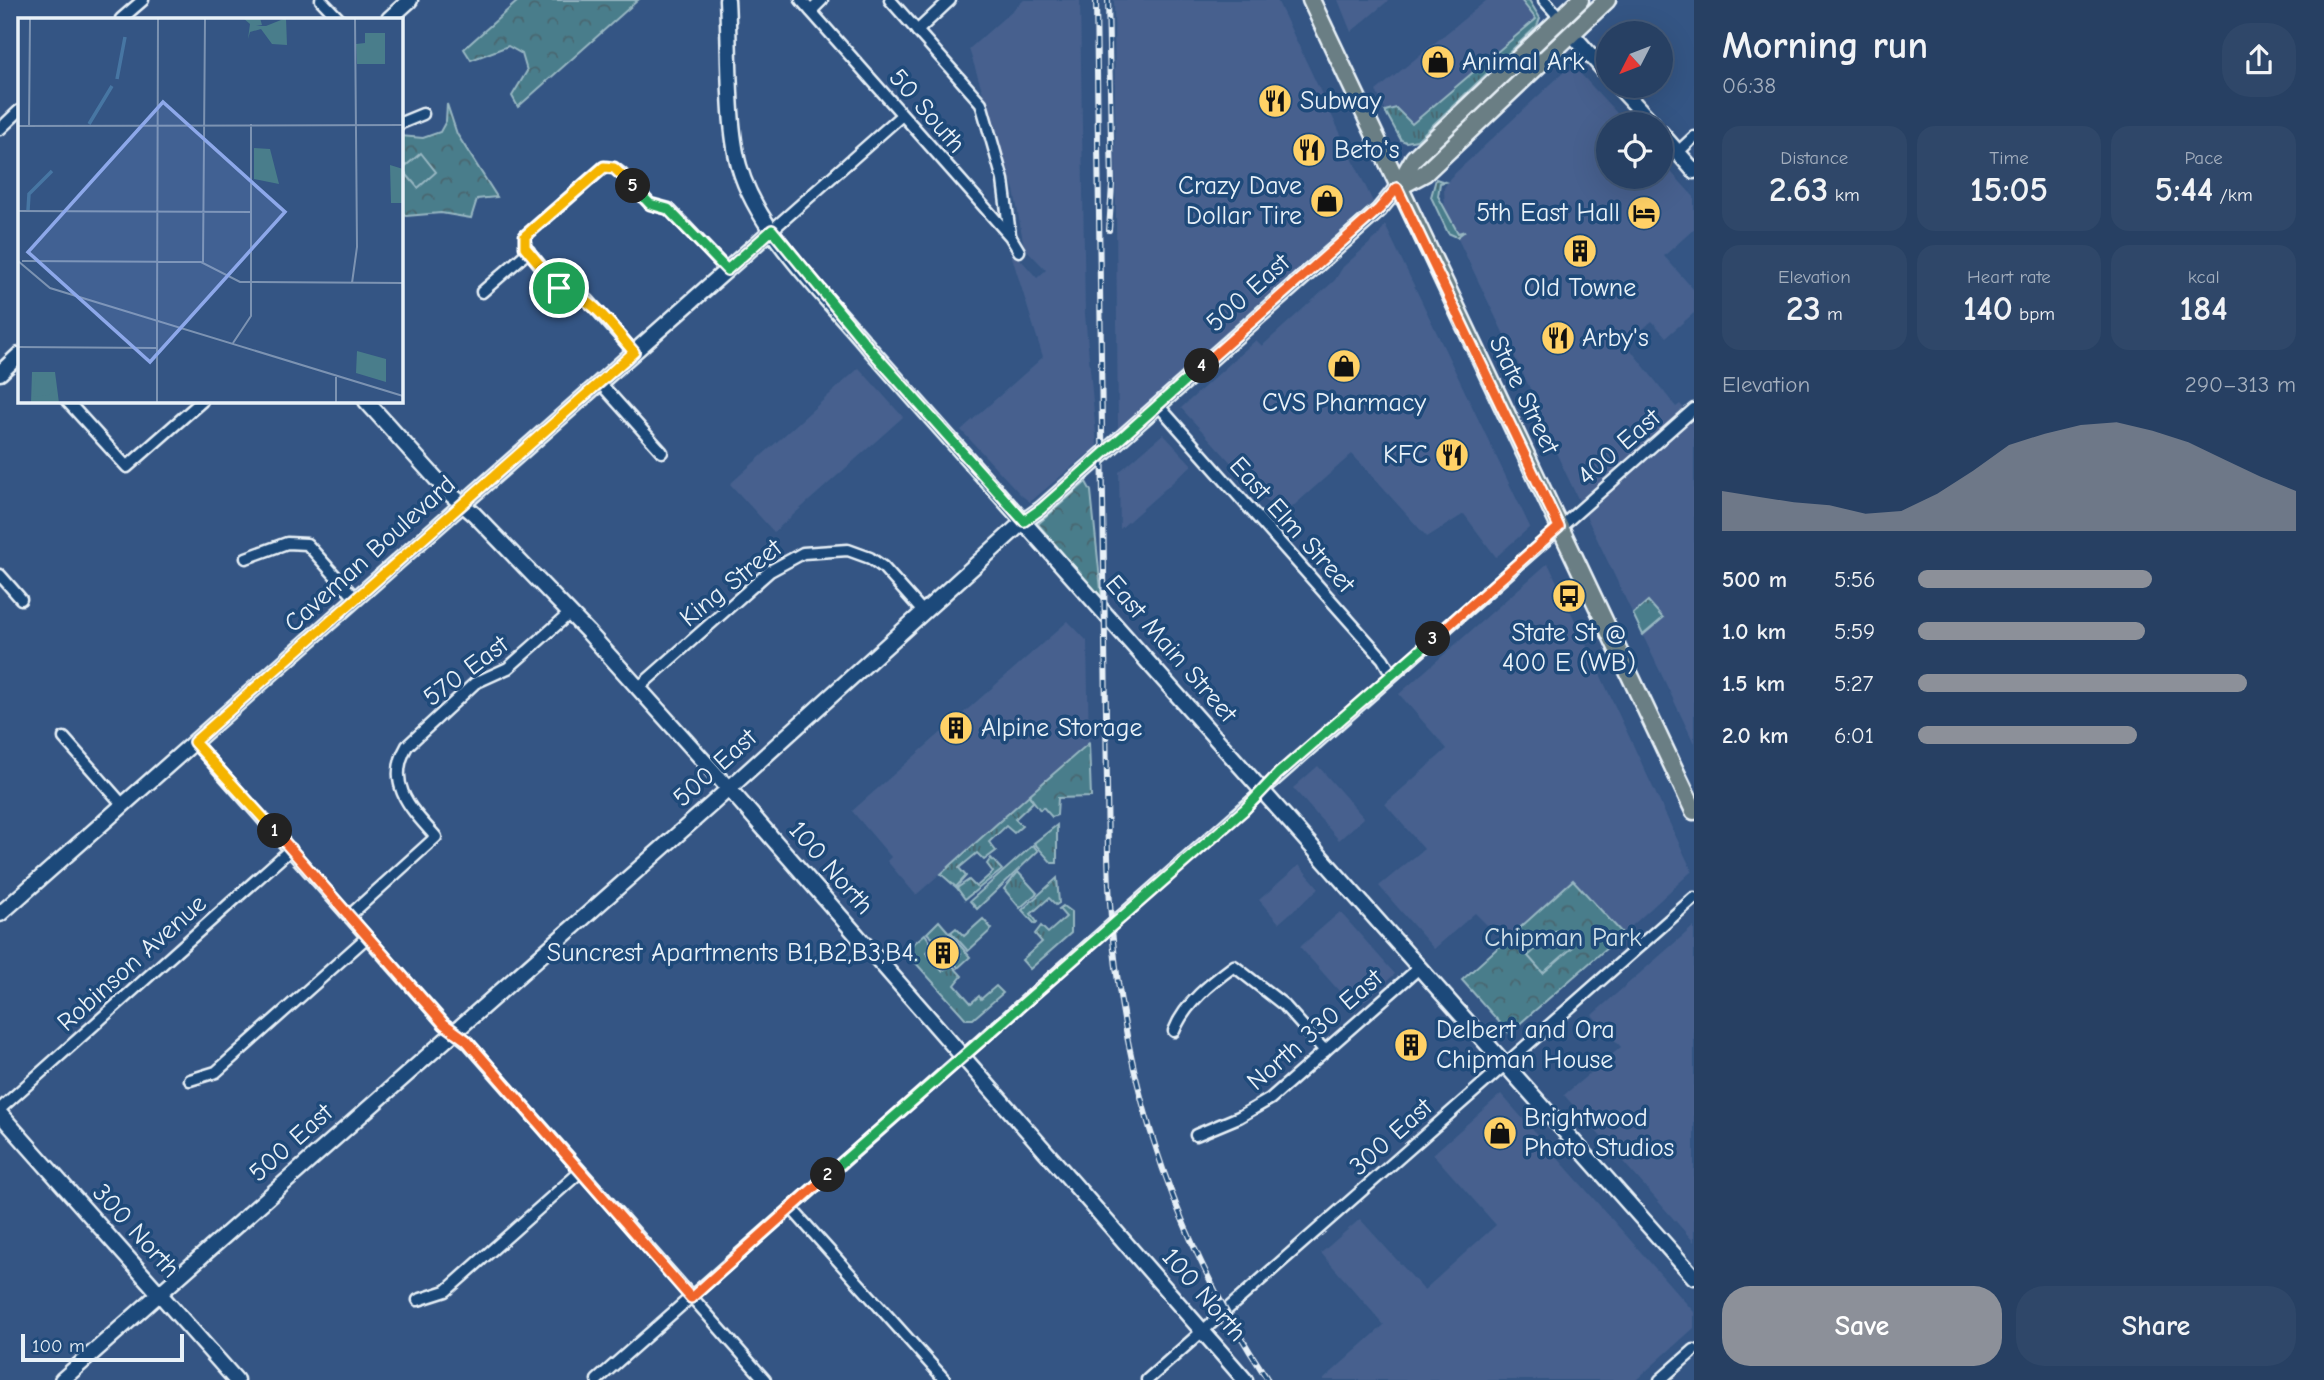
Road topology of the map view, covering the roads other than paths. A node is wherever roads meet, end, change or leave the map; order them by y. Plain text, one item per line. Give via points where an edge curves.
1 (143, 0) edge
2 (321, 0) edge
3 (410, 0) edge
4 (727, 0) edge
5 (801, 0) edge
6 (822, 0) edge
7 (890, 0) edge
8 (950, 0) edge
9 (1311, 0) edge
10 (1544, 0) edge
11 (1580, 0) edge
12 (1607, 0) edge
13 (811, 11) junction
14 (122, 18) edge
15 (338, 18) edge
16 (390, 18) edge
17 (1561, 19) junction
18 (917, 31) junction
19 (1572, 34) junction
20 (1596, 61) edge
21 (1629, 98) edge
22 (18, 112) edge
23 (1642, 112) edge
24 (423, 114) dead end
25 (902, 115) junction
26 (402, 123) edge
27 (0, 129) edge
28 (1694, 137) edge
29 (1673, 146) edge
30 (1678, 152) junction
31 (1694, 171) edge
32 (1397, 188) junction
33 (772, 230) junction
34 (1010, 236) junction
35 (527, 249) junction
36 (1019, 251) dead end
37 (727, 270) junction
38 (482, 292) dead end
39 (634, 352) junction
40 (18, 356) edge
41 (0, 373) edge
42 (600, 383) junction
43 (68, 402) edge
44 (201, 402) edge
45 (367, 402) edge
46 (1158, 405) junction
47 (1694, 410) edge
48 (662, 452) dead end
49 (463, 504) junction
50 (1024, 521) junction
51 (1559, 527) junction
52 (246, 558) dead end
53 (0, 575) edge
54 (21, 599) dead end
55 (356, 599) junction
56 (570, 613) junction
57 (924, 613) junction
58 (1392, 675) junction
59 (638, 688) junction
60 (64, 738) dead end
61 (194, 742) junction
62 (728, 789) junction
63 (1262, 791) junction
64 (122, 805) junction
65 (1694, 811) edge
66 (291, 849) junction
67 (1694, 898) edge
68 (0, 914) edge
69 (350, 915) junction
70 (366, 938) junction
71 (1419, 968) junction
72 (454, 1031) junction
73 (1174, 1031) dead end
74 (1325, 1051) junction
75 (962, 1055) junction
76 (1505, 1065) junction
77 (191, 1080) dead end
78 (0, 1112) edge
79 (1196, 1135) dead end
80 (580, 1172) junction
81 (791, 1208) junction
82 (1694, 1277) edge
83 (159, 1293) junction
84 (691, 1298) junction
85 (418, 1300) dead end
86 (1203, 1331) junction
87 (1694, 1349) edge
88 (62, 1380) edge
89 (236, 1380) edge
90 (597, 1380) edge
91 (765, 1380) edge
92 (945, 1380) edge
93 (1147, 1380) edge
94 (1245, 1380) edge
95 (1660, 1380) edge

1 - 14 street
2 - 15 street
3 - 16 street
4 - 33 street, East Main Street via 735,148 745,183
5 - 13 street, 50 South
6 - 13 street
7 - 18 street
8 - 18 street
9 - 32 main road, State Street
10 - 17 street
11 - 17 main road, 500 East
12 - 19 main road, 500 East
13 - 25 street, 50 South
17 - 32 main road, 500 East via 1417,155
18 - 34 street via 981,103 1003,180
19 - 20 street
19 - 32 main road, 500 East via 1425,173
21 - 23 street
22 - 27 street
24 - 26 street
25 - 33 street
25 - 34 street, 50 South
28 - 30 street
29 - 30 street
30 - 31 street
32 - 46 street, 500 East
32 - 51 main road, State Street
33 - 37 street, Caveman Boulevard
33 - 50 street, East Main Street via 870,349
34 - 36 street, 50 South
35 - 37 street via 525,236 604,167 614,168 650,204 668,209
35 - 38 street
35 - 39 street via 559,288 588,300
37 - 39 street, Caveman Boulevard
39 - 42 street, Caveman Boulevard
40 - 41 street
42 - 48 street
42 - 49 street, Caveman Boulevard
43 - 44 street via 127,467
45 - 49 street, 100 North
46 - 50 street, 500 East
46 - 58 street, East Elm Street via 1383,659
47 - 51 street, 400 East
49 - 55 street, Caveman Boulevard
49 - 56 street, 100 North
50 - 57 street, 500 East
50 - 63 street, East Main Street
51 - 58 street, 400 East
51 - 65 main road, State Street
52 - 55 street via 287,544 307,544
53 - 54 street
55 - 61 street, Caveman Boulevard
56 - 59 street, 100 North
56 - 69 street, 570 East via 508,668 475,684 416,737 401,757 398,770 403,797 436,838
57 - 59 street, King Street via 870,558 848,550 803,553 770,571
57 - 62 street, 500 East
58 - 63 street, 400 East
59 - 62 street, 100 North
60 - 64 street
61 - 64 street, Caveman Boulevard
61 - 66 street
62 - 72 street, 500 East
62 - 75 street, 100 North
63 - 71 street, East Main Street
63 - 75 street, 400 East
64 - 68 street, Caveman Boulevard
66 - 69 street
66 - 78 street, Robinson Avenue
67 - 76 street, 300 East
69 - 70 street
70 - 72 street
70 - 77 street via 216,1072
71 - 74 street, North 330 East
71 - 76 street, East Main Street
72 - 80 street
72 - 83 street, 500 East
73 - 74 street via 1190,1004 1234,965 1274,996
74 - 79 street, North 330 East via 1256,1109
75 - 81 street, 400 East
75 - 86 street, 100 North
76 - 82 street, East Main Street
76 - 86 street, 300 East
78 - 83 street, 300 North
80 - 84 street
80 - 85 street via 446,1291
81 - 84 street, 400 East
81 - 92 street
83 - 88 street, 500 East
83 - 89 street, 300 North
84 - 90 street, 400 East
84 - 91 street
86 - 93 street, 300 East
86 - 94 street, 100 North
87 - 95 street

